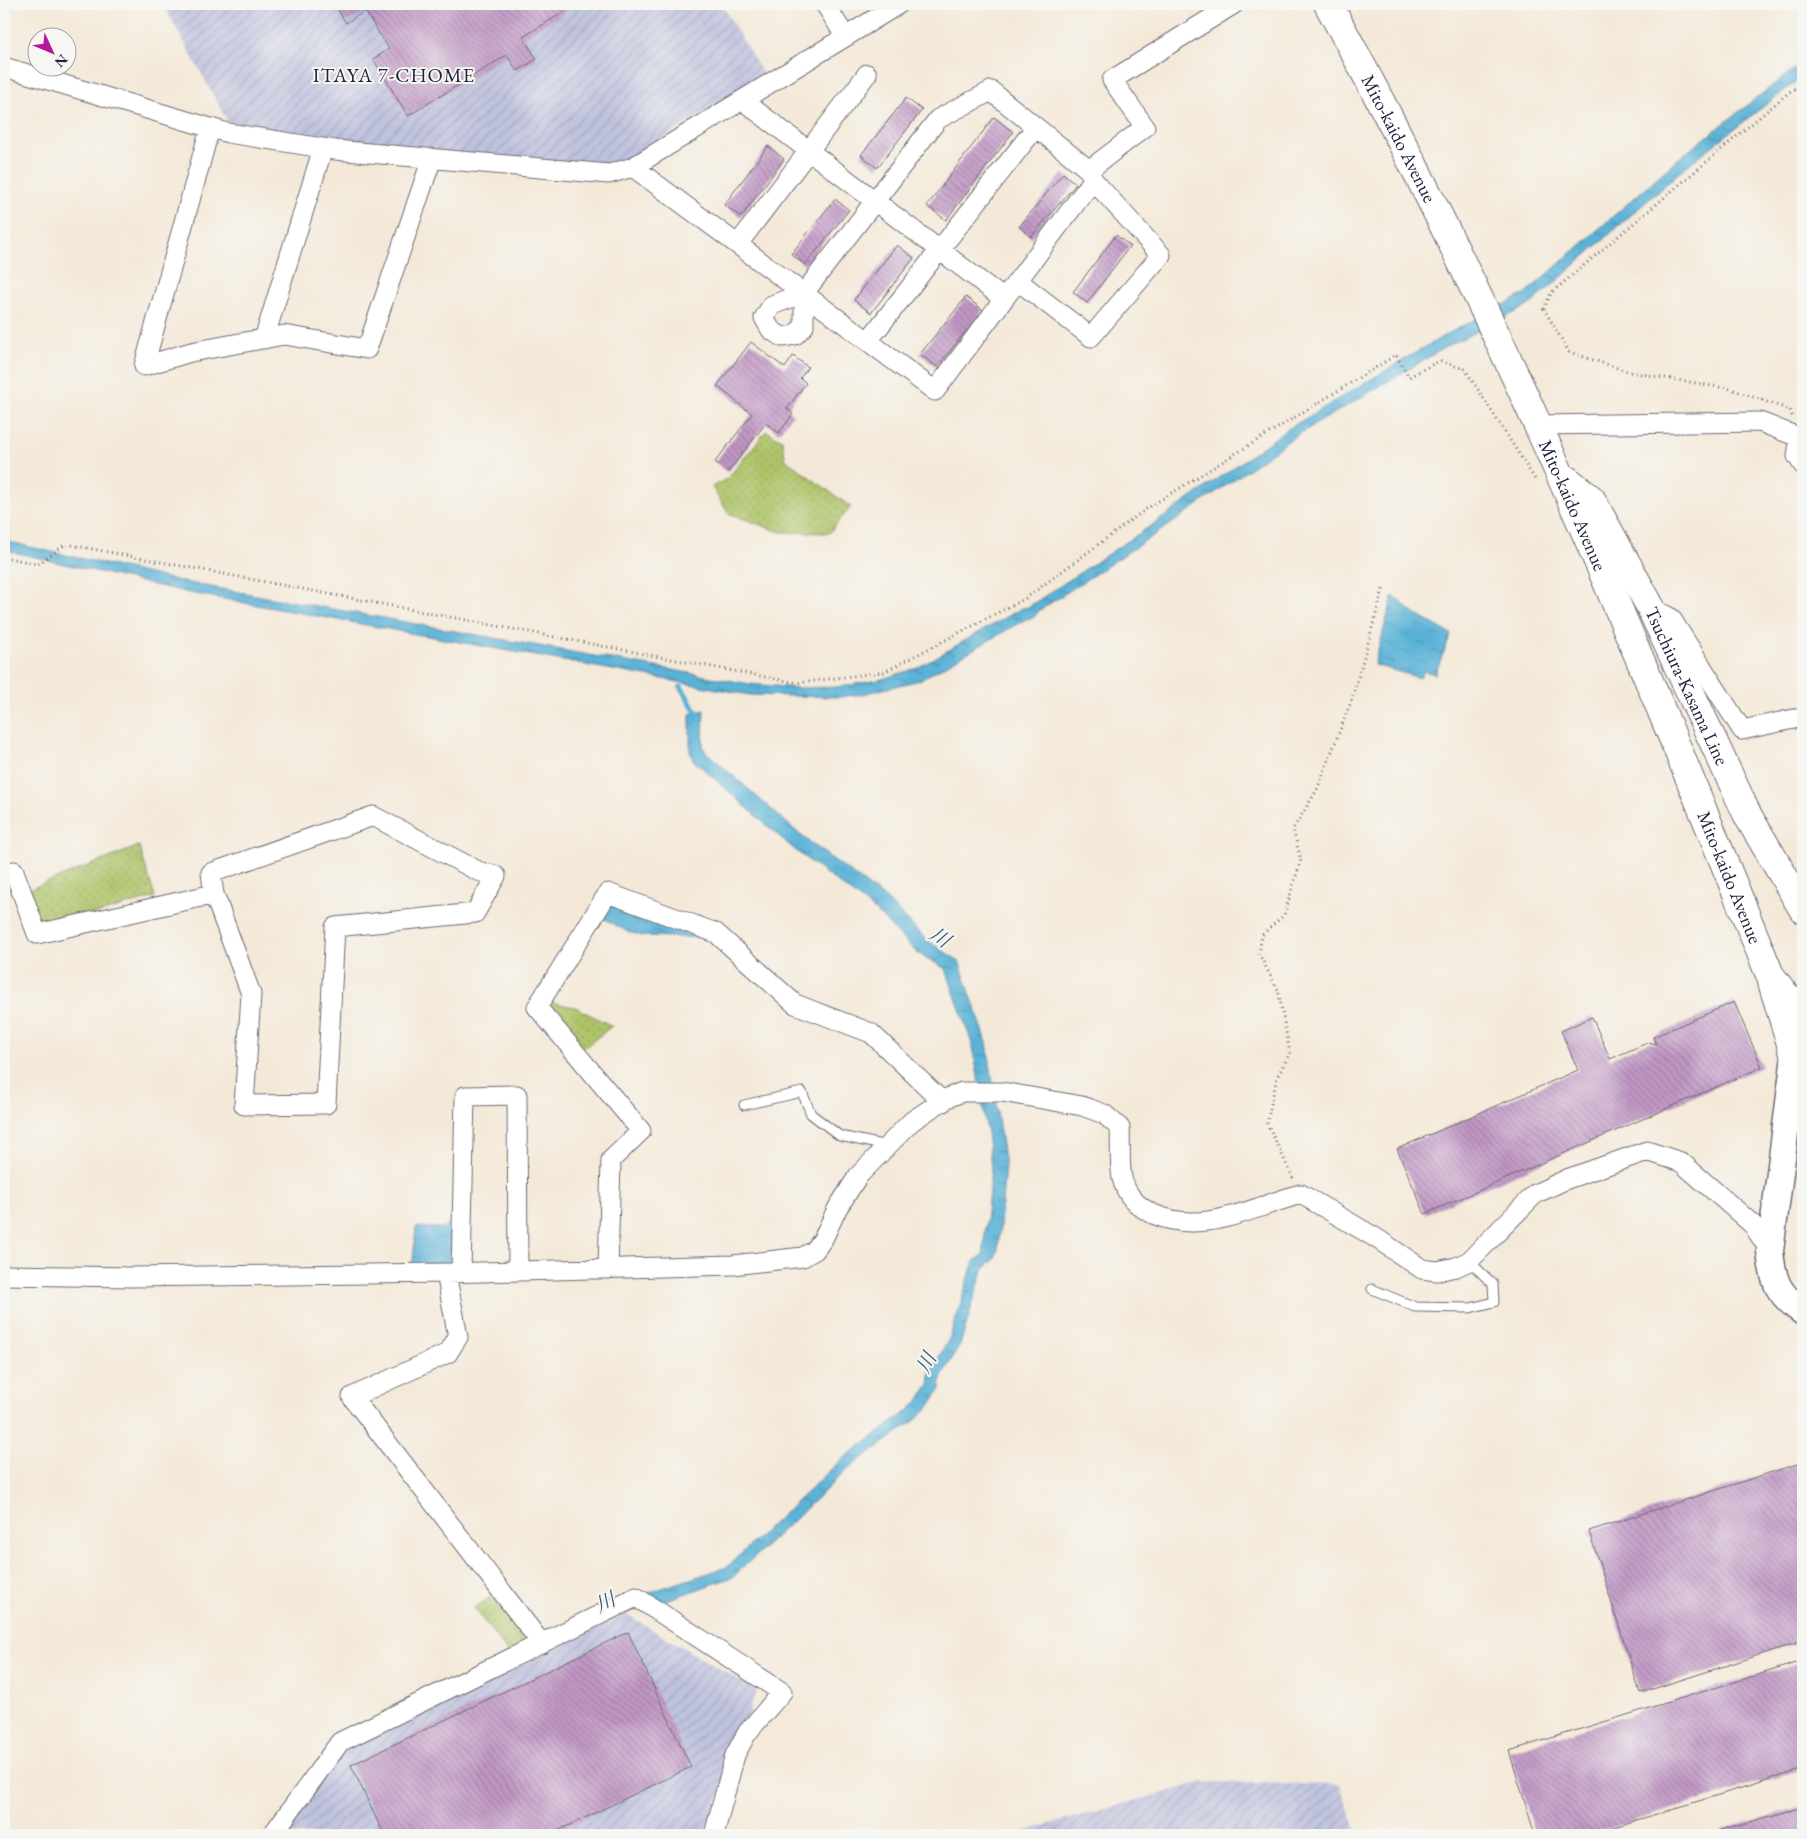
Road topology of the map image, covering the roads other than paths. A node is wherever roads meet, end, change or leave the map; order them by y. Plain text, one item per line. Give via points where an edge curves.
1 (825, 4) edge
2 (899, 4) edge
3 (1234, 4) edge
4 (1328, 4) edge
5 (845, 36) junction
6 (4, 67) edge
7 (867, 74) dead end
8 (742, 100) junction
9 (1036, 127) junction
10 (210, 128) junction
11 (323, 148) junction
12 (808, 150) junction
13 (432, 158) junction
14 (633, 167) junction
15 (1091, 175) junction
16 (876, 201) junction
17 (738, 244) junction
18 (940, 250) junction
19 (1018, 281) junction
20 (804, 293) junction
21 (1004, 299) junction
22 (264, 339) junction
23 (868, 341) junction
24 (1539, 425) junction
25 (1802, 437) edge
26 (1803, 465) edge
27 (1548, 478) junction
28 (1651, 608) junction
29 (1803, 716) edge
30 (4, 874) edge
31 (214, 894) junction
32 (1803, 909) edge
33 (1770, 976) junction
34 (1803, 1008) edge
35 (1795, 1056) junction
36 (1803, 1083) edge
37 (943, 1102) junction
38 (744, 1105) dead end
39 (887, 1146) junction
40 (1770, 1252) junction
41 (1469, 1260) junction
42 (608, 1269) junction
43 (518, 1270) junction
44 (454, 1273) junction
45 (4, 1275) edge
46 (1372, 1289) dead end
47 (1803, 1312) edge
48 (542, 1644) junction
49 (272, 1835) edge
50 (714, 1835) edge

1 - 5 street
2 - 5 street
3 - 15 street via 1112,80 1145,127
4 - 24 main road, Mito-kaido Avenue via 1458,253
5 - 8 street
6 - 10 street
7 - 12 street
8 - 12 street
8 - 14 street
9 - 15 street
9 - 16 street via 991,91 938,119
9 - 18 street
10 - 11 street
10 - 22 street via 144,366 192,352
11 - 13 street
11 - 22 street
12 - 16 street
12 - 17 street
13 - 14 street via 609,174
13 - 22 street via 367,348 284,335
14 - 17 street
15 - 19 street
15 - 19 street via 1160,255 1092,337
16 - 18 street
16 - 20 street
17 - 20 street
18 - 21 street
18 - 23 street
19 - 21 street
20 - 23 street
21 - 23 street via 935,392
24 - 25 street via 1760,422
24 - 27 main road, Mito-kaido Avenue
25 - 26 street via 1797,456
27 - 28 main road, Tsuchiura-Kasama Line via 1591,499
27 - 33 main road, Mito-kaido Avenue via 1647,672
28 - 29 street via 1671,618 1742,730
28 - 32 main road, Tsuchiura-Kasama Line via 1748,816
30 - 31 street via 14,871 37,934
31 - 31 street via 211,872 373,816 478,871 496,876 475,913 335,927 326,1104 244,1106 251,994
33 - 34 main road, Mito-kaido Avenue via 1784,994
33 - 35 main road
35 - 36 main road
35 - 40 street
37 - 39 street via 912,1121
37 - 41 street via 962,1092 1002,1092 1082,1106 1104,1114 1120,1128 1122,1178 1128,1194 1140,1208 1160,1217 1191,1224 1214,1221 1301,1194 1422,1269 1437,1271
37 - 42 street via 871,1033 795,1004 716,933 608,893 538,1007 641,1131 611,1160
38 - 39 lane via 802,1092 811,1114 840,1136
39 - 42 street via 858,1176 815,1250 803,1257 733,1265
40 - 41 street via 1753,1225 1682,1162 1647,1151 1567,1179 1535,1194
40 - 47 street via 1772,1277 1789,1302
41 - 46 lane via 1493,1284 1494,1302 1470,1308 1415,1307
42 - 43 street
43 - 44 street
43 - 44 street via 517,1095 465,1096
44 - 45 street via 131,1277
44 - 48 street via 458,1337 448,1353 352,1396
48 - 49 street via 340,1742
48 - 50 street via 636,1597 782,1692 747,1733 735,1755

